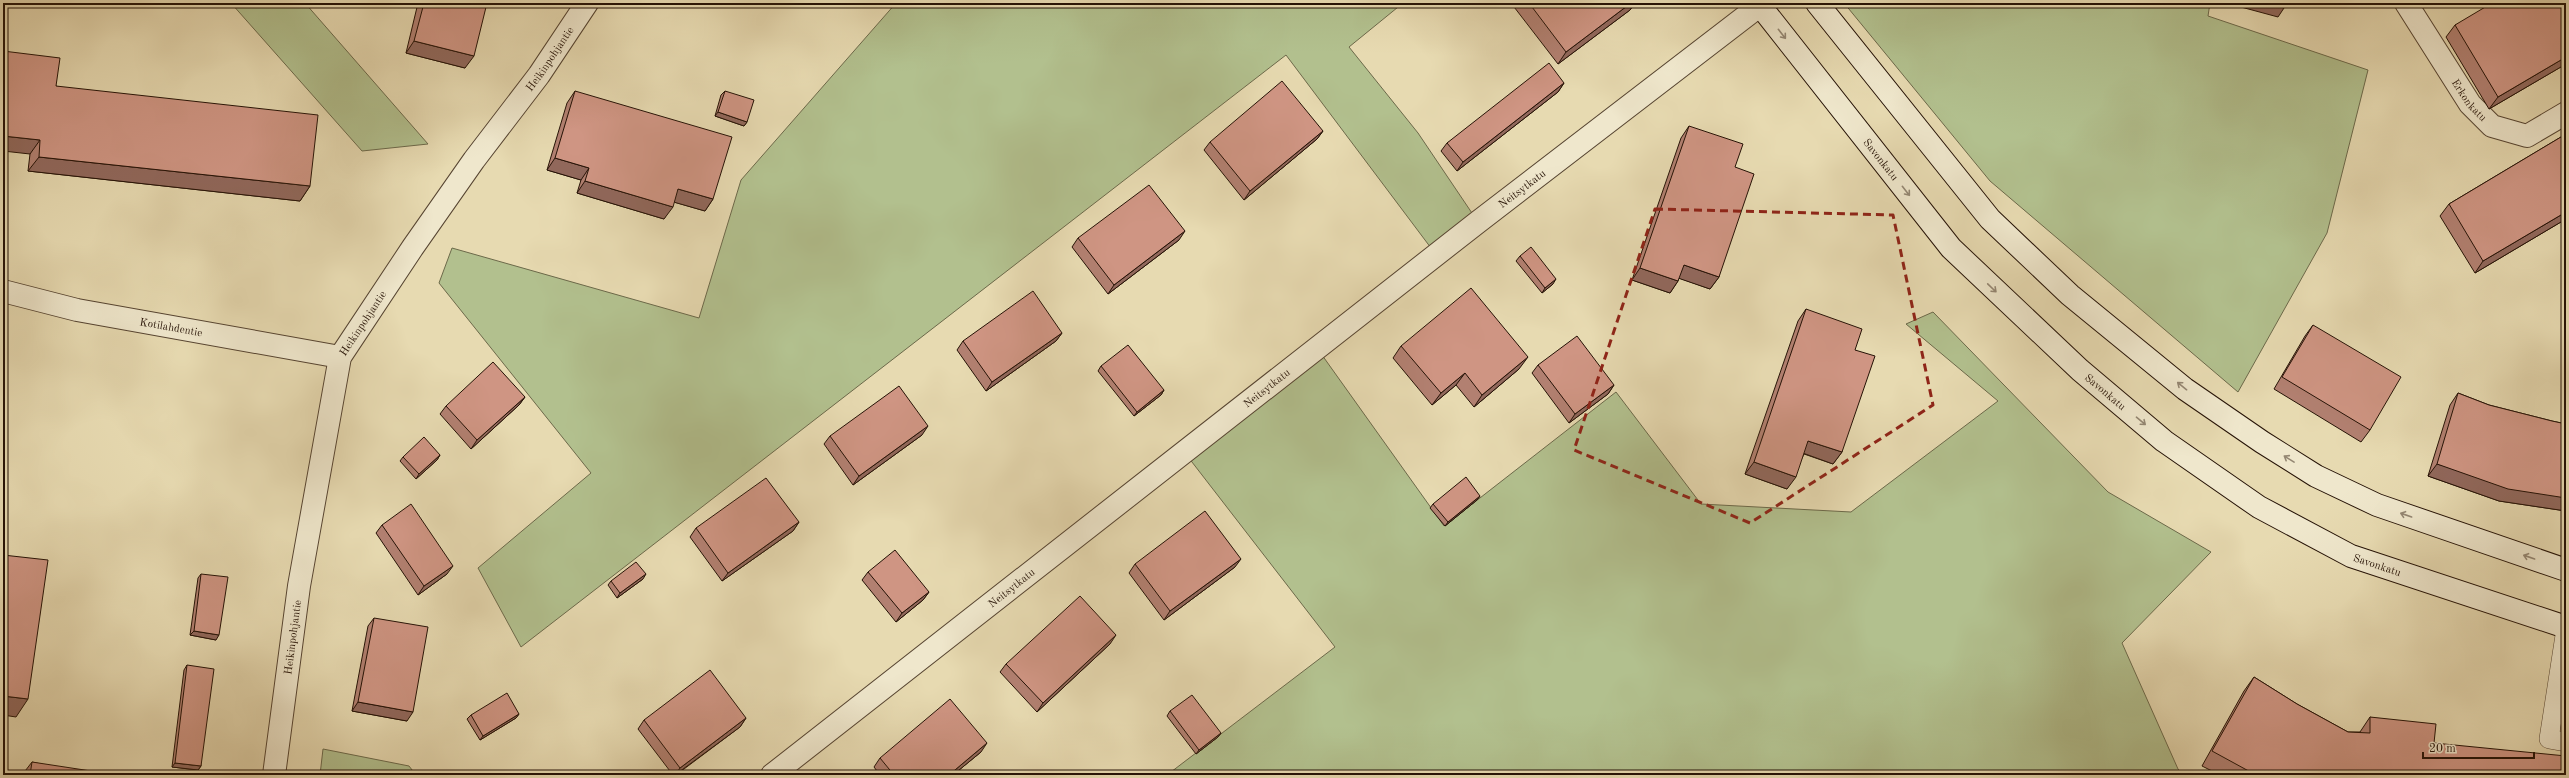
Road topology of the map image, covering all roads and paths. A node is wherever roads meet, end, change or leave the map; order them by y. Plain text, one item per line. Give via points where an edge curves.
1 (587, 3) edge
2 (1817, 3) edge
3 (2406, 3) edge
4 (1760, 4) edge
5 (2566, 113) edge
6 (3, 291) edge
7 (340, 357) junction
8 (2566, 570) edge
9 (2566, 628) edge
10 (2566, 742) edge
11 (274, 775) edge
12 (772, 775) edge

1 - 7 street, Heikinpohjantie via 539,75 474,160 413,247
8 -> 2 street via 2377,505 2316,476 2185,389 2070,295 1990,219
3 - 5 street, Erkonkatu via 2470,104 2492,126 2527,136
4 -> 9 street, Savonkatu via 1951,248 2080,370 2164,441 2259,507 2351,556
4 - 12 street, Neitsytkatu
6 - 7 street, Kotilahdentie via 77,310
7 - 11 street, Heikinpohjantie via 299,586
9 - 10 lane via 2549,739

